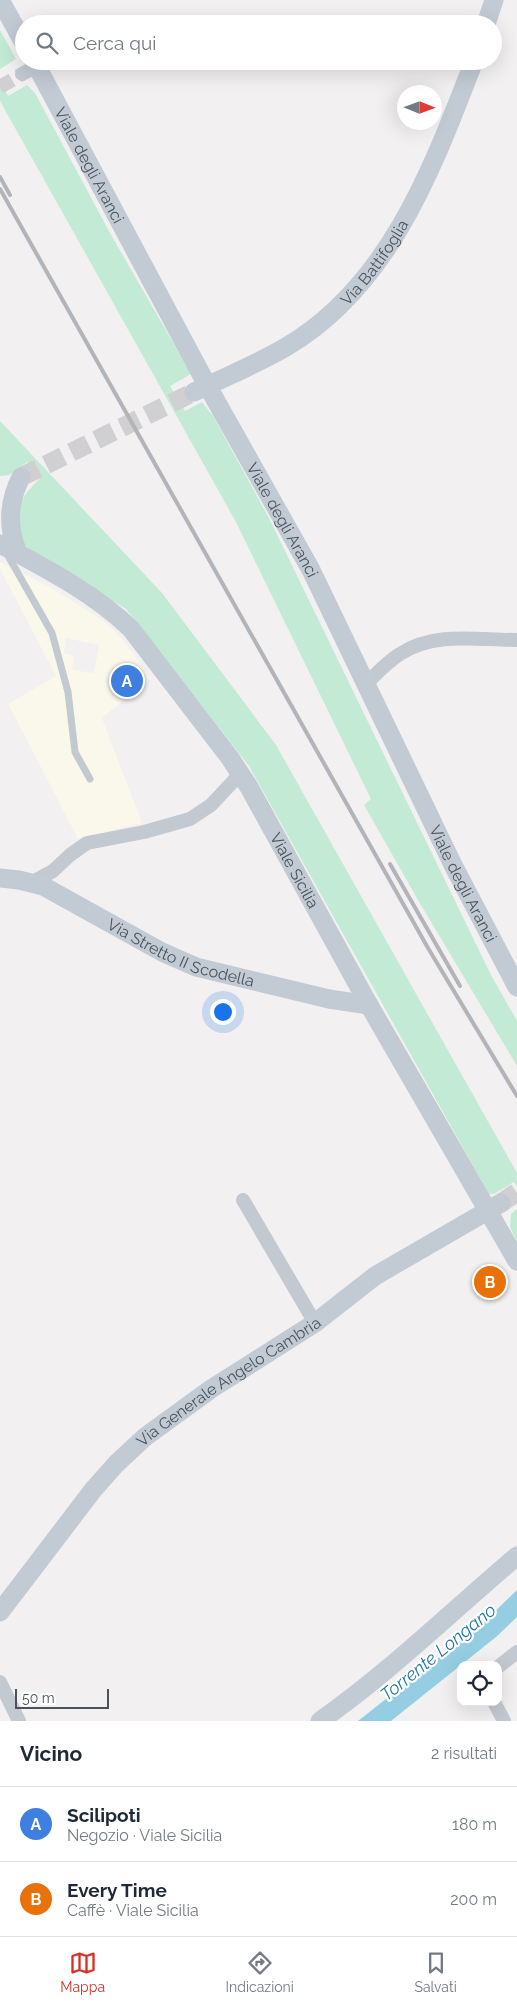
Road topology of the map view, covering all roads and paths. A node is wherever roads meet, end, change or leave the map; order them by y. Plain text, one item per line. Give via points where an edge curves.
1 (0, 0) edge
2 (494, 0) edge
3 (489, 15) edge
4 (15, 26) edge
5 (33, 70) edge
6 (470, 70) edge
7 (201, 389) junction
8 (7, 483) edge
9 (6, 547) edge
10 (517, 640) edge
11 (365, 685) junction
12 (241, 773) junction
13 (90, 779) dead end
14 (0, 878) edge
15 (32, 883) junction
16 (517, 987) edge
17 (370, 1005) junction
18 (243, 1200) dead end
19 (494, 1207) junction
20 (517, 1261) edge
21 (315, 1323) junction
22 (517, 1556) edge
23 (0, 1612) edge
24 (517, 1652) edge
25 (502, 1664) edge
26 (0, 1682) edge
27 (496, 1706) edge
28 (19, 1721) edge
29 (320, 1721) edge
30 (504, 1721) edge

1 - 4 street
2 - 3 street
5 - 7 street, Viale degli Aranci
6 - 7 street, Via Battifoglia via 417,200 378,262 334,312 287,346
7 - 11 street, Viale degli Aranci via 310,570
8 - 9 street via 15,489 10,515 13,541
9 - 12 street, Viale Sicilia via 109,609 131,629
9 - 13 lane via 52,633 68,692 75,752
10 - 11 street via 456,637 424,643 401,653
11 - 16 street, Viale degli Aranci
12 - 15 street via 211,805 190,819 87,843 53,871
12 - 17 street, Viale Sicilia
14 - 15 street, Via Stretto II Scodella
15 - 17 street, Via Stretto II Scodella via 187,964 329,999
17 - 19 street, Viale Sicilia
18 - 21 street
19 - 20 street, Viale Sicilia
19 - 21 street, Via Generale Angelo Cambria via 395,1263 360,1286
21 - 23 street, Via Generale Angelo Cambria via 172,1416 128,1452 93,1490
22 - 29 street via 391,1666
24 - 25 street
26 - 28 street
27 - 30 street

